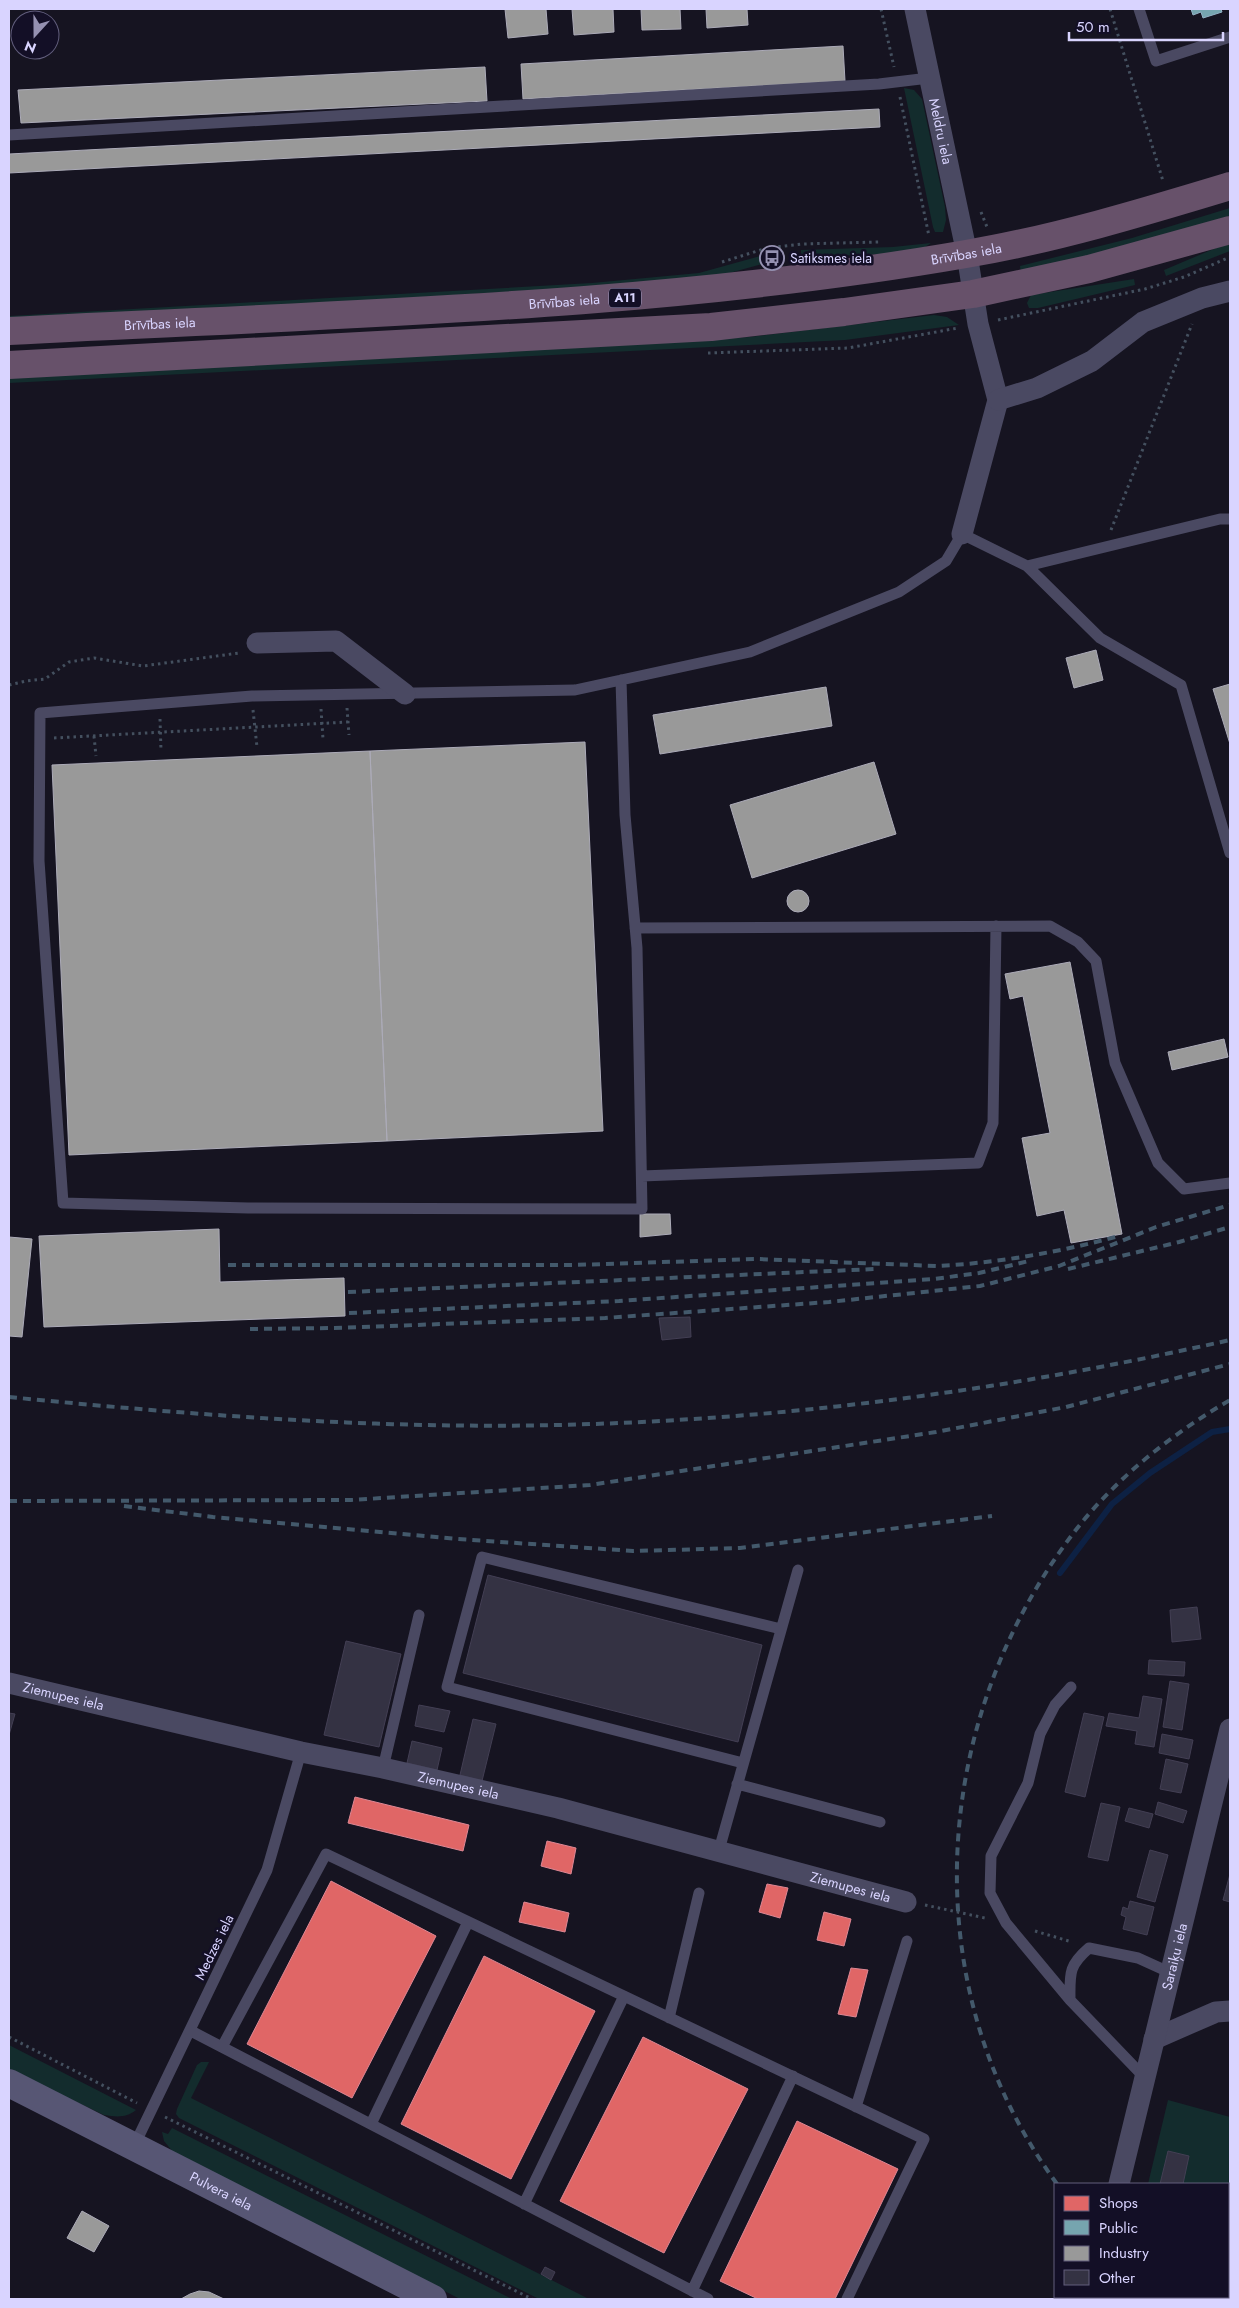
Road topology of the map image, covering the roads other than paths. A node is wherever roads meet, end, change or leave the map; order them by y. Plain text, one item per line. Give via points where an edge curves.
1 (914, 9) edge
2 (1139, 9) edge
3 (1230, 37) edge
4 (929, 78) junction
5 (9, 135) edge
6 (1230, 186) edge
7 (1230, 230) edge
8 (964, 243) junction
9 (1230, 291) edge
10 (973, 294) junction
11 (9, 331) edge
12 (9, 365) edge
13 (998, 400) junction
14 (1230, 519) edge
15 (962, 534) junction
16 (1027, 566) junction
17 (257, 643) road end
18 (621, 680) junction
19 (405, 694) junction
20 (1230, 853) edge
21 (996, 926) junction
22 (635, 928) junction
23 (642, 1176) junction
24 (1230, 1183) edge
25 (798, 1570) dead end
26 (419, 1614) dead end
27 (781, 1629) junction
28 (9, 1683) edge
29 (1071, 1687) dead end
30 (1230, 1729) edge
31 (301, 1752) junction
32 (744, 1763) junction
33 (383, 1768) junction
34 (737, 1784) junction
35 (880, 1822) dead end
36 (719, 1850) junction
37 (699, 1893) dead end
38 (906, 1902) dead end
39 (468, 1922) junction
40 (906, 1941) dead end
41 (1170, 1972) junction
42 (624, 1996) junction
43 (1070, 2000) junction
44 (1230, 2011) edge
45 (669, 2018) junction
46 (190, 2031) junction
47 (1154, 2040) junction
48 (222, 2047) junction
49 (793, 2076) junction
50 (1145, 2078) junction
51 (9, 2083) edge
52 (856, 2107) junction
53 (371, 2124) junction
54 (134, 2146) junction
55 (1120, 2183) edge
56 (524, 2204) junction
57 (692, 2291) junction
58 (433, 2299) edge
59 (708, 2299) edge
60 (847, 2299) edge

1 - 4 street, Meldru iela
2 - 3 lane via 1156,61
4 - 5 lane via 869,85
4 - 8 street, Meldru iela
6 - 8 highway, Brīvības iela / A11 via 1159,208 1011,245
7 - 10 highway via 1089,269
8 - 10 street, Meldru iela
8 - 11 highway, Brīvības iela / A11 via 771,284 612,300
9 - 13 street via 1202,298 1143,322 1092,361 1037,388
10 - 12 highway via 711,327
10 - 13 street, Meldru iela
13 - 15 street
14 - 16 lane
15 - 16 lane
15 - 18 lane via 946,561 899,592 750,652
16 - 20 lane via 1100,638 1181,685
17 - 19 street via 336,641
18 - 19 lane via 575,690
18 - 22 lane via 625,815
19 - 23 lane via 252,696 40,713 39,861 63,1203 248,1208 642,1209
21 - 22 lane
21 - 23 lane via 993,1123 978,1163
21 - 24 lane via 1050,926 1078,942 1096,961 1115,1063 1158,1163 1184,1189
22 - 23 lane
25 - 27 lane
26 - 33 lane
27 - 32 lane
27 - 32 lane via 482,1557 447,1687
28 - 31 street, Ziemupes iela
29 - 43 lane via 1055,1705 1040,1734 1028,1783 990,1856 990,1893 1006,1923
30 - 41 street, Saraiķu iela
31 - 33 street, Ziemupes iela
31 - 46 lane, Medzes iela via 267,1870
32 - 34 lane
33 - 36 street, Ziemupes iela via 558,1808
34 - 35 lane
34 - 36 lane
36 - 38 street, Ziemupes iela
37 - 45 lane
39 - 42 lane
39 - 48 lane via 326,1854
39 - 53 lane
40 - 52 lane
41 - 43 lane via 1138,1958 1089,1948 1076,1959 1070,1975
41 - 47 street, Saraiķu iela
42 - 45 lane
42 - 56 lane
43 - 50 lane
44 - 47 street via 1216,2012
45 - 49 lane
46 - 48 lane
46 - 54 lane, Medzes iela
47 - 50 street, Saraiķu iela
48 - 53 lane
49 - 52 lane
49 - 57 lane
50 - 55 street, Saraiķu iela
51 - 54 main road, Pulvera iela
52 - 60 lane via 924,2139
53 - 56 lane
54 - 58 main road, Pulvera iela
56 - 57 lane
57 - 59 lane

